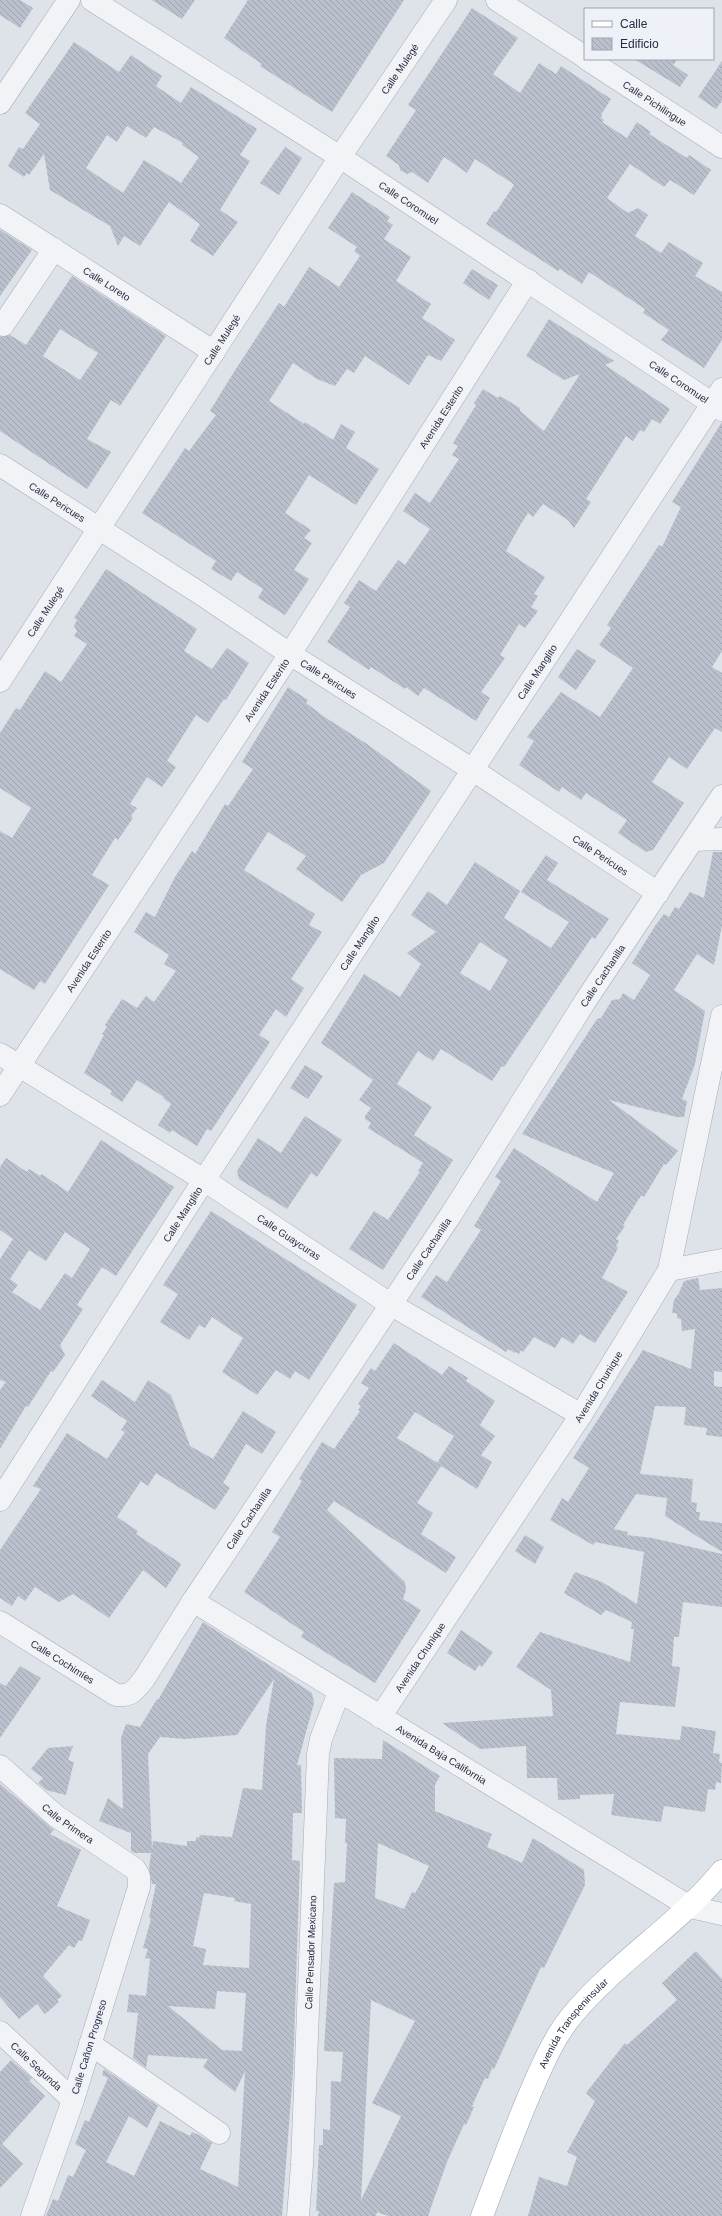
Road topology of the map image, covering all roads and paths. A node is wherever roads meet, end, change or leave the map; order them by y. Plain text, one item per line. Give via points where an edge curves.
1 (68, 0) edge
2 (92, 0) edge
3 (446, 0) edge
4 (497, 0) edge
5 (584, 57) edge
6 (589, 60) edge
7 (0, 103) edge
8 (722, 147) edge
9 (340, 157) junction
10 (0, 215) edge
11 (54, 249) junction
12 (528, 280) junction
13 (3, 325) dead end
14 (214, 352) junction
15 (719, 401) edge
16 (0, 465) edge
17 (100, 529) junction
18 (290, 654) junction
19 (0, 681) edge
20 (473, 770) junction
21 (722, 796) edge
22 (722, 838) edge
23 (694, 840) junction
24 (658, 893) junction
25 (722, 1016) edge
26 (0, 1054) edge
27 (19, 1065) junction
28 (0, 1095) edge
29 (204, 1180) junction
30 (722, 1260) edge
31 (669, 1270) junction
32 (390, 1304) junction
33 (581, 1415) junction
34 (0, 1500) edge
35 (193, 1601) junction
36 (0, 1622) edge
37 (339, 1692) junction
38 (126, 1696) joint
39 (380, 1717) junction
40 (0, 1766) edge
41 (722, 1871) edge
42 (139, 1876) joint
43 (690, 1907) junction
44 (722, 1914) edge
45 (0, 2032) edge
46 (90, 2044) junction
47 (73, 2100) junction
48 (218, 2133) dead end
49 (32, 2216) edge
50 (298, 2216) edge
51 (482, 2216) edge

1 - 7 street
2 - 9 street, Calle Coromuel
3 - 9 street, Calle Mulegé
4 - 5 street, Calle Pichilingue
6 - 8 street, Calle Pichilingue
9 - 12 street, Calle Coromuel
9 - 14 street, Calle Mulegé
10 - 11 street, Calle Loreto
11 - 13 street
11 - 14 street, Calle Loreto
12 - 15 street, Calle Coromuel
12 - 18 street, Avenida Esterito
14 - 17 street, Calle Mulegé
15 - 20 street, Calle Manglito
16 - 17 street, Calle Pericues
17 - 18 street, Calle Pericues
17 - 19 street, Calle Mulegé
18 - 20 street, Calle Pericues
18 - 27 street, Avenida Esterito
20 - 24 street, Calle Pericues
20 - 29 street, Calle Manglito
21 - 23 street, Calle Cachanilla
22 - 23 street
23 - 24 street, Calle Cachanilla
24 - 32 street, Calle Cachanilla via 586,1000 452,1213
25 - 31 street, Avenida Chunique
26 - 27 street, Calle Guaycuras
27 - 28 street, Avenida Esterito
27 - 29 street, Calle Guaycuras
29 - 32 street, Calle Guaycuras
29 - 34 street, Calle Manglito
30 - 31 street
31 - 33 street, Avenida Chunique
32 - 33 street, Calle Guaycuras
32 - 35 street, Calle Cachanilla
33 - 39 street, Avenida Chunique
35 - 37 street, Avenida Baja California
35 - 38 street, Calle Cachanilla via 144,1679
36 - 38 street, Calle Cochimíes via 116,1695
37 - 39 street, Avenida Baja California
37 - 50 street, Calle Pensador Mexicano via 318,1754
39 - 43 street, Avenida Baja California
40 - 42 street, Calle Primera via 56,1816 135,1869
41 - 43 main road, Avenida Transpeninsular
42 - 46 street, Calle Cañon Progreso via 139,1887
43 - 44 street, Avenida Baja California
43 - 51 main road, Avenida Transpeninsular via 638,1949 594,1991 559,2032 524,2105
45 - 47 street, Calle Segunda
46 - 47 street, Calle Cañon Progreso
46 - 48 street
47 - 49 street, Calle Cañon Progreso

